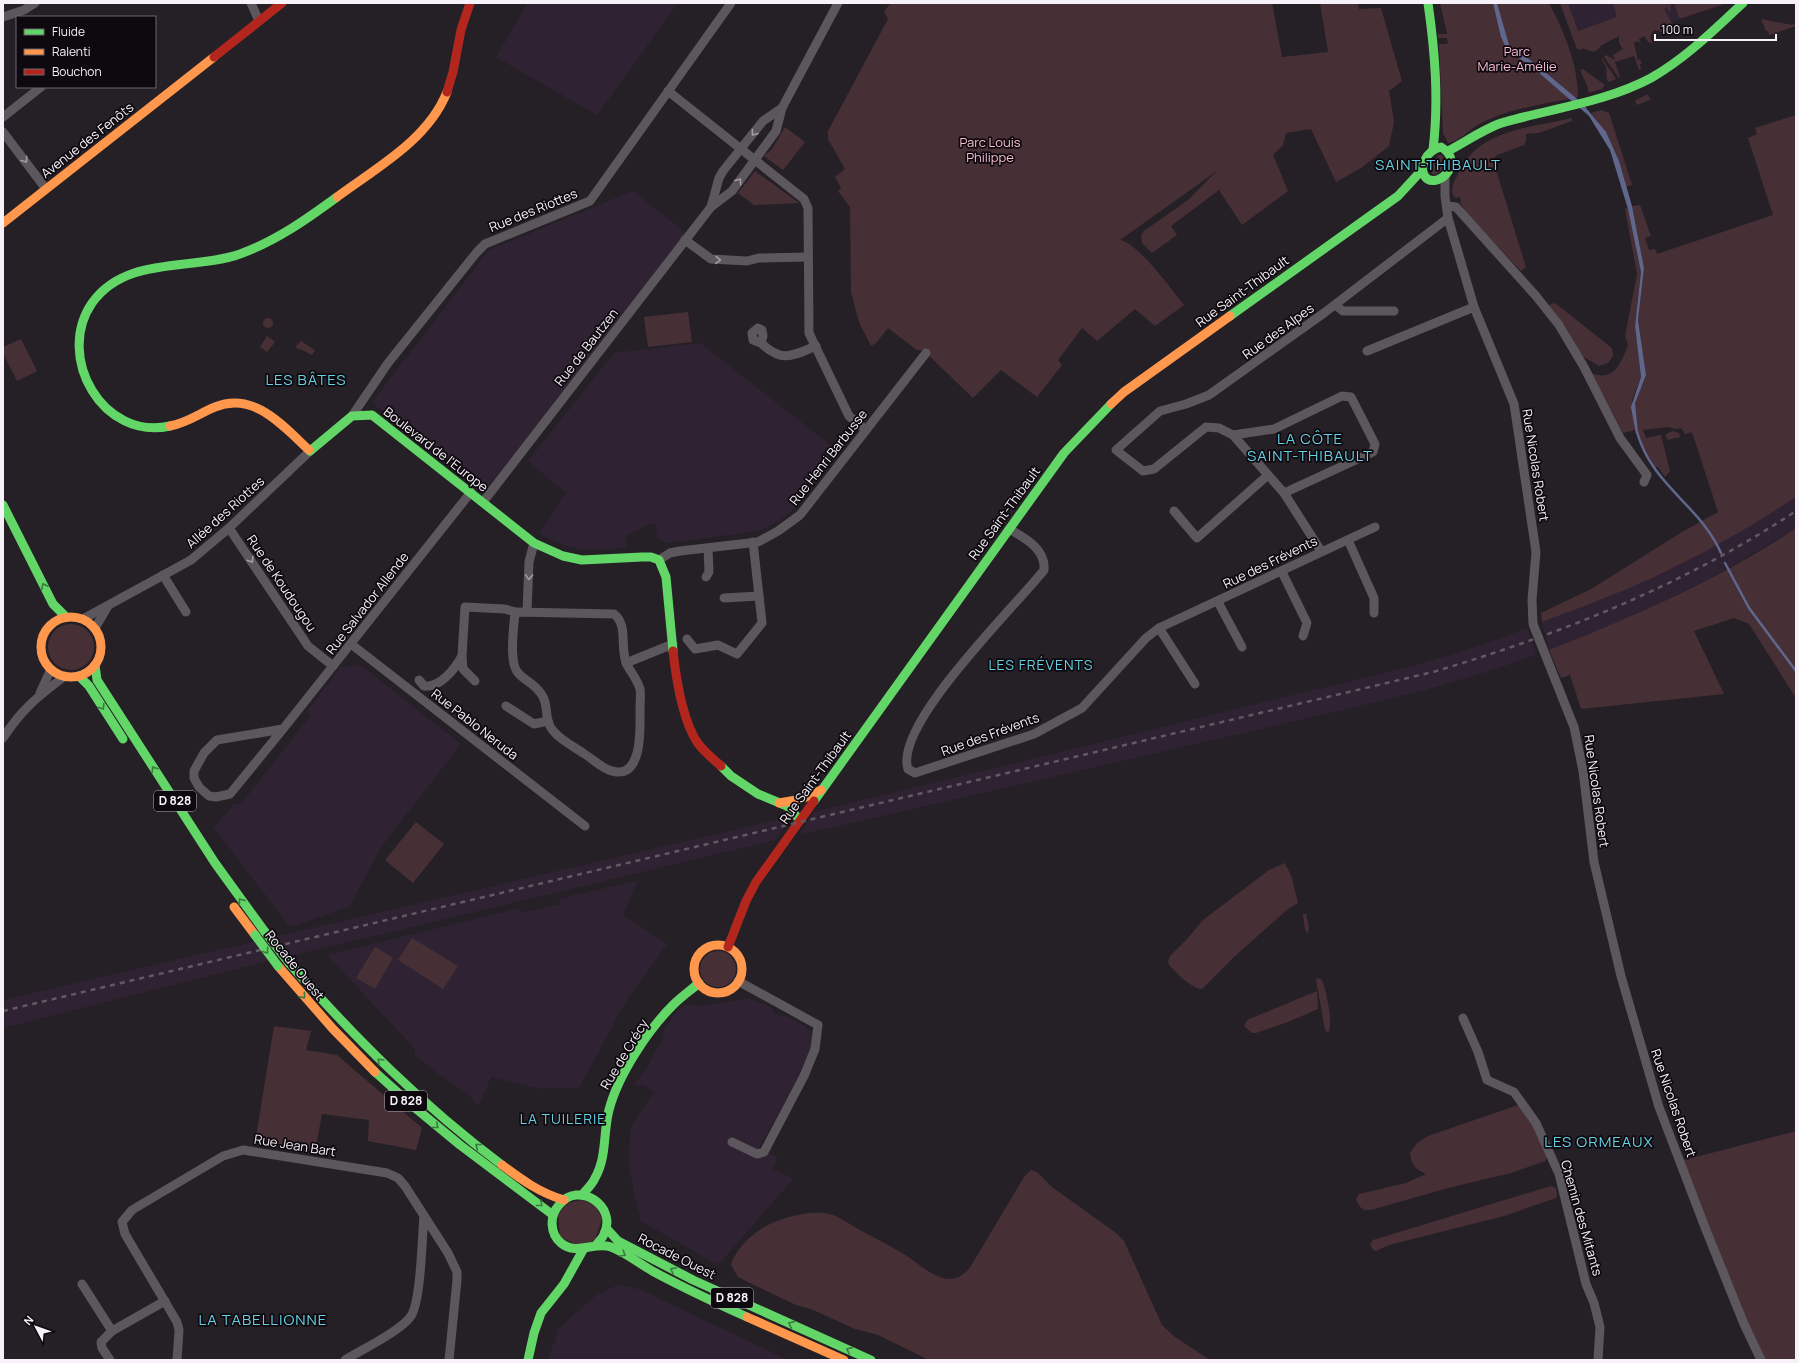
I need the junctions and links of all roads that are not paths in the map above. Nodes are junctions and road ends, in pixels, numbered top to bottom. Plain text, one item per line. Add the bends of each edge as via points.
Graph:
1 (35, 3) edge
2 (251, 3) edge
3 (282, 3) edge
4 (470, 3) edge
5 (731, 3) edge
6 (838, 3) edge
7 (1428, 3) edge
8 (1743, 3) edge
9 (3, 17) edge
10 (259, 21) junction
11 (40, 88) edge
12 (668, 91) junction
13 (782, 108) junction
14 (3, 117) edge
15 (1437, 123) junction
16 (3, 132) edge
17 (742, 149) junction
18 (1433, 150) junction
19 (1448, 152) junction
20 (755, 160) junction
21 (1422, 170) junction
22 (1445, 176) junction
23 (1432, 180) junction
24 (46, 189) junction
25 (1405, 190) junction
26 (1445, 196) junction
27 (1447, 206) junction
28 (710, 207) junction
29 (1448, 218) junction
30 (3, 223) edge
31 (685, 240) junction
32 (808, 257) junction
33 (1335, 305) junction
34 (1474, 308) junction
35 (1394, 312) dead end
36 (761, 343) dead end
37 (816, 346) junction
38 (1367, 351) dead end
39 (926, 353) dead end
40 (352, 416) junction
41 (866, 430) junction
42 (1233, 435) junction
43 (310, 451) junction
44 (1268, 475) junction
45 (1644, 482) dead end
46 (471, 492) junction
47 (1284, 493) junction
48 (483, 502) junction
49 (3, 505) edge
50 (1174, 511) dead end
51 (3, 525) edge
52 (1376, 527) dead end
53 (230, 528) junction
54 (1009, 529) junction
55 (1348, 540) junction
56 (753, 542) junction
57 (534, 543) junction
58 (708, 548) junction
59 (1321, 551) junction
60 (659, 560) junction
61 (1282, 572) junction
62 (163, 575) junction
63 (706, 577) dead end
64 (759, 596) junction
65 (724, 598) dead end
66 (1218, 602) junction
67 (108, 605) junction
68 (186, 612) dead end
69 (515, 612) junction
70 (527, 612) junction
71 (1374, 613) dead end
72 (66, 617) junction
73 (82, 619) junction
74 (50, 625) junction
75 (95, 628) junction
76 (1159, 628) junction
77 (1303, 636) dead end
78 (687, 639) dead end
79 (350, 644) junction
80 (673, 644) junction
81 (1242, 647) dead end
82 (462, 656) junction
83 (626, 663) junction
84 (95, 665) junction
85 (333, 666) junction
86 (51, 669) junction
87 (65, 676) junction
88 (79, 676) junction
89 (419, 680) dead end
90 (475, 681) dead end
91 (1195, 684) dead end
92 (40, 693) junction
93 (506, 706) dead end
94 (548, 721) junction
95 (283, 729) junction
96 (5, 731) edge
97 (127, 744) dead end
98 (152, 783) dead end
99 (823, 789) junction
100 (783, 805) junction
101 (811, 805) junction
102 (800, 820) junction
103 (585, 826) dead end
104 (211, 874) dead end
105 (230, 902) dead end
106 (728, 948) junction
107 (738, 982) junction
108 (699, 983) junction
109 (1462, 1018) dead end
110 (732, 1142) dead end
111 (596, 1178) junction
112 (582, 1195) junction
113 (564, 1200) junction
114 (597, 1201) junction
115 (553, 1215) junction
116 (424, 1216) junction
117 (607, 1229) junction
118 (597, 1244) junction
119 (566, 1247) junction
120 (583, 1250) junction
121 (570, 1270) junction
122 (82, 1284) dead end
123 (165, 1301) junction
124 (112, 1331) junction
125 (110, 1360) edge
126 (177, 1360) edge
127 (345, 1360) edge
128 (449, 1360) edge
129 (528, 1360) edge
130 (844, 1360) edge
131 (871, 1360) edge
132 (1598, 1360) edge
133 (1761, 1360) edge

1 - 9 street via 24,10
2 - 10 street
3 - 10 main road, Avenue des Fenôts
4 - 43 main road via 460,34 455,67 443,103 420,133 394,155 301,223 272,240 235,256 198,265 145,269 130,273 101,292 83,320 78,351 83,376 94,396 110,412 122,419 150,427 168,426 184,422 220,404 243,402 262,411
5 - 12 street, Rue des Riottes
6 - 13 street
7 - 15 main road via 1434,51
8 - 19 main road via 1682,58 1650,78 1599,98 1503,122
10 - 24 main road, Avenue des Fenôts
11 - 14 street
12 - 17 street
12 - 40 street, Rue des Riottes via 590,201 484,244 388,363
13 -> 17 street, Rue de Bautzen via 763,121
13 - 20 street, Rue de Bautzen via 776,131
15 - 18 main road
15 - 19 main road
16 -> 24 street
17 - 20 street
17 - 28 street, Rue de Bautzen via 719,178
18 - 19 main road via 1439,147
18 - 21 main road
19 - 22 main road via 1451,165
28 -> 20 street, Rue de Bautzen via 732,192
20 - 32 street via 804,199 808,208
21 - 23 main road
21 - 25 main road, Rue Saint-Thibault
22 - 23 main road
22 - 26 street, Rue Nicolas Robert
23 - 25 main road, Rue Saint-Thibault
23 - 26 street, Rue Nicolas Robert
24 - 30 main road, Avenue des Fenôts
25 - 54 main road, Rue Saint-Thibault via 1124,392 1064,453
26 - 27 street, Rue Nicolas Robert
27 - 29 street, Rue Nicolas Robert
27 - 45 street via 1456,207 1559,325 1584,367 1620,438 1648,475
28 - 31 street, Rue de Bautzen
29 - 33 street, Rue des Alpes
29 - 34 street, Rue Nicolas Robert
31 -> 32 street via 710,259 747,261 759,258
31 - 48 street, Rue de Bautzen
32 - 37 street via 809,333
33 - 35 street via 1343,311
33 - 42 street, Rue des Alpes via 1209,395 1160,411 1116,450 1143,471 1154,469 1206,427 1220,428
34 - 38 street
34 - 133 street, Rue Nicolas Robert via 1514,404 1536,552 1533,624 1574,727 1583,770 1594,862 1621,976 1659,1107 1706,1230
36 - 37 street via 768,350 789,357
37 - 41 street via 849,416
39 - 41 street, Rue Henri Barbusse
40 - 43 main road
40 - 46 main road, Boulevard de l'Europe via 372,415
41 - 56 street, Rue Henri Barbusse via 800,515 778,531 758,542
42 - 44 street
42 - 47 street via 1274,429 1342,396 1351,397 1374,444 1373,452
43 - 53 street, Allée des Riottes
44 - 47 street
44 - 50 street via 1197,538
46 - 48 main road, Boulevard de l'Europe
46 - 79 street, Rue Salvador Allende
47 - 59 street
48 - 57 main road, Boulevard de l'Europe
72 -> 49 main road via 53,604
51 - 74 main road via 47,611
52 - 55 street, Rue des Frévents
53 - 62 street, Allée des Riottes via 191,560
53 -> 85 street, Rue de Koudougou via 308,646
54 - 76 street, Rue des Frévents via 1040,552 1045,562 1044,570 973,650 935,699 918,725 908,748 905,762 908,769 915,773 1034,734 1082,708 1146,638
54 - 99 main road, Rue Saint-Thibault
55 - 59 street, Rue des Frévents
55 - 71 street via 1374,598
56 - 58 street, Rue Henri Barbusse
56 - 64 street
57 - 60 main road, Boulevard de l'Europe via 563,556 582,560 642,557
57 -> 70 street via 529,562
58 - 60 street, Rue Henri Barbusse via 670,553
58 - 63 street via 709,572
59 - 61 street, Rue des Frévents
60 - 80 main road via 666,577
61 - 66 street, Rue des Frévents
61 - 77 street via 1307,623
62 - 67 street, Allée des Riottes
62 - 68 street
64 - 65 street
64 - 78 street via 762,623 738,654 718,645 695,649
66 - 76 street, Rue des Frévents
66 - 81 street
67 - 73 street, Allée des Riottes
67 - 75 street
69 - 70 street
69 - 82 street via 465,607
69 - 94 street via 513,659 516,670 540,691
70 - 83 street via 614,614 622,625 623,656
72 - 73 main road
72 - 74 main road
73 - 75 main road
74 - 86 main road via 42,642 42,652
75 - 84 main road via 101,642 99,658
76 - 91 street
79 - 85 street, Rue Salvador Allende
79 - 103 street, Rue Pablo Neruda
80 - 83 street
80 - 100 main road via 675,669 683,705 689,728 698,744 731,776 758,794
82 - 89 street via 452,670 437,683 424,686
82 - 90 street via 464,669
83 - 94 street via 640,688 640,739 632,764 625,770 617,772 606,769 562,738 550,727
84 - 88 main road
113 -> 84 main road, Rocade Ouest / D 828, bridge via 534,1188 435,1111 386,1068 289,963 215,863 98,680
85 - 95 street, Rue Salvador Allende
86 - 87 main road
86 - 92 street
87 - 88 main road
87 - 92 street
88 -> 97 main road via 89,686
92 - 96 street
93 - 94 street via 534,724
95 - 95 street, Rue Salvador Allende via 230,794 209,796 199,787 194,778 194,771 204,753 217,740
98 - 104 main road, D 828
99 - 100 main road
99 - 101 main road, Rue Saint-Thibault
100 - 101 main road
100 - 102 main road
101 - 102 main road, Rue Saint-Thibault
102 - 106 main road, Rue Saint-Thibault via 752,888
105 -> 115 main road, Rocade Ouest / D 828, bridge via 278,966 333,1029 403,1098 461,1146
106 - 107 main road via 741,962 742,969
106 - 108 main road via 714,946 701,952 694,968
107 - 108 main road via 734,987 722,992 709,991
107 - 110 street via 818,1025 815,1049 804,1076 764,1152 757,1154
108 - 111 main road, Rue de Crécy via 659,1021 611,1101 601,1163
109 - 132 street, Chemin des Mitants via 1488,1080 1514,1092 1536,1123 1559,1174 1586,1284 1600,1327
111 - 112 main road, Rue de Crécy
111 - 114 main road, Rue de Crécy
112 - 113 main road
112 - 114 main road
113 - 115 main road
114 - 117 main road via 606,1213
115 - 119 main road via 552,1226 555,1236
116 - 123 street, Rue Jean Bart via 402,1182 387,1173 244,1150 229,1153 132,1210 122,1222 125,1234
116 - 127 street via 417,1301 411,1316 398,1328
116 - 128 street, Rue Jean Bart via 457,1272
117 - 118 main road
131 -> 117 main road, Rocade Ouest / D 828 via 686,1277 618,1240
118 - 120 main road
118 -> 130 main road, Rocade Ouest / D 828 via 610,1247 680,1285
119 - 120 main road
119 - 121 main road
120 - 121 main road
121 - 129 main road via 566,1280 545,1307 529,1347
122 - 124 street
123 - 124 street
123 - 126 street, Rue Jean Bart via 179,1330
124 - 125 street via 101,1342

